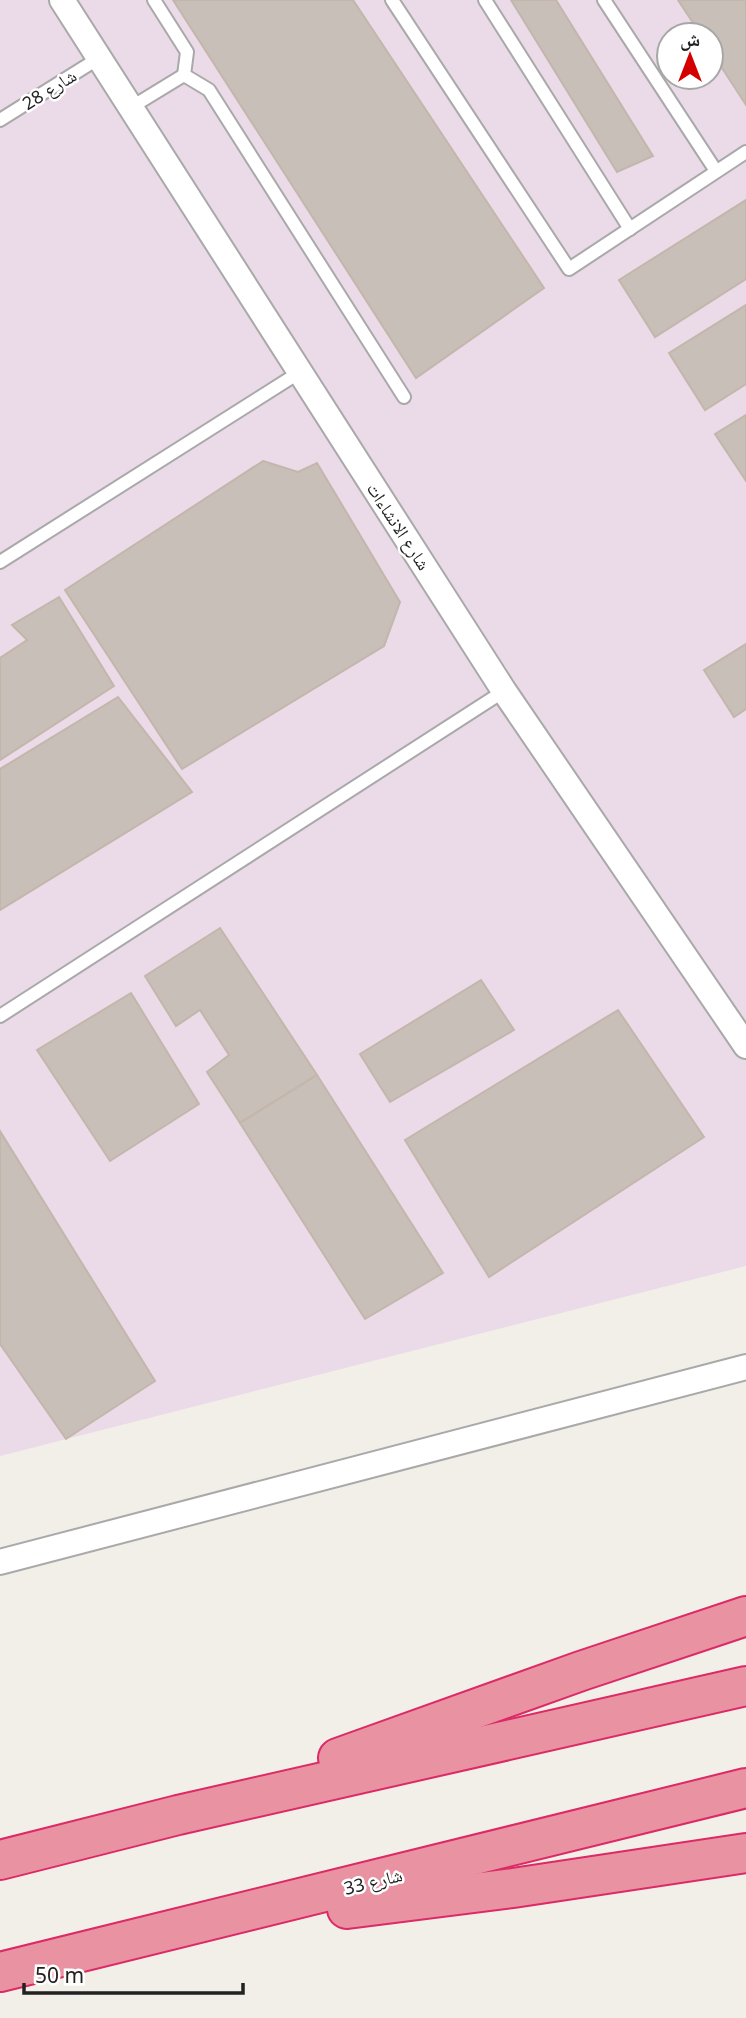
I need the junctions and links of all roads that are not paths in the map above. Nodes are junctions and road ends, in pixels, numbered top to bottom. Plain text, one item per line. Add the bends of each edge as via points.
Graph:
1 (62, 0) edge
2 (153, 0) edge
3 (392, 0) edge
4 (485, 0) edge
5 (604, 0) edge
6 (99, 58) junction
7 (184, 75) junction
8 (130, 107) junction
9 (0, 120) edge
10 (746, 152) edge
11 (716, 171) junction
12 (631, 229) junction
13 (300, 372) junction
14 (404, 397) dead end
15 (0, 562) edge
16 (504, 691) junction
17 (0, 1016) edge
18 (746, 1046) edge
19 (746, 1367) edge
20 (0, 1562) edge
21 (746, 1616) edge
22 (746, 1686) edge
23 (746, 1788) edge
24 (178, 1815) junction
25 (746, 1853) edge
26 (0, 1860) edge
27 (195, 1925) junction
28 (0, 1972) edge

1 - 6 street, شارع الانشاءات
2 - 7 lane via 187,52
3 - 12 lane via 569,269
4 - 12 lane
5 - 11 lane
6 - 8 street, شارع الانشاءات
6 - 9 lane, شارع 28
7 - 8 lane
7 - 14 lane via 209,90
8 - 13 street, شارع الانشاءات
10 - 11 lane
11 - 12 lane
13 - 15 lane
13 - 16 street, شارع الانشاءات
16 - 17 lane
16 - 18 street, شارع الانشاءات
19 - 20 street
21 - 24 highway
22 - 24 highway
23 - 27 highway, شارع 33
24 - 26 highway
25 - 27 highway via 513,1888
27 - 28 highway, شارع 33

